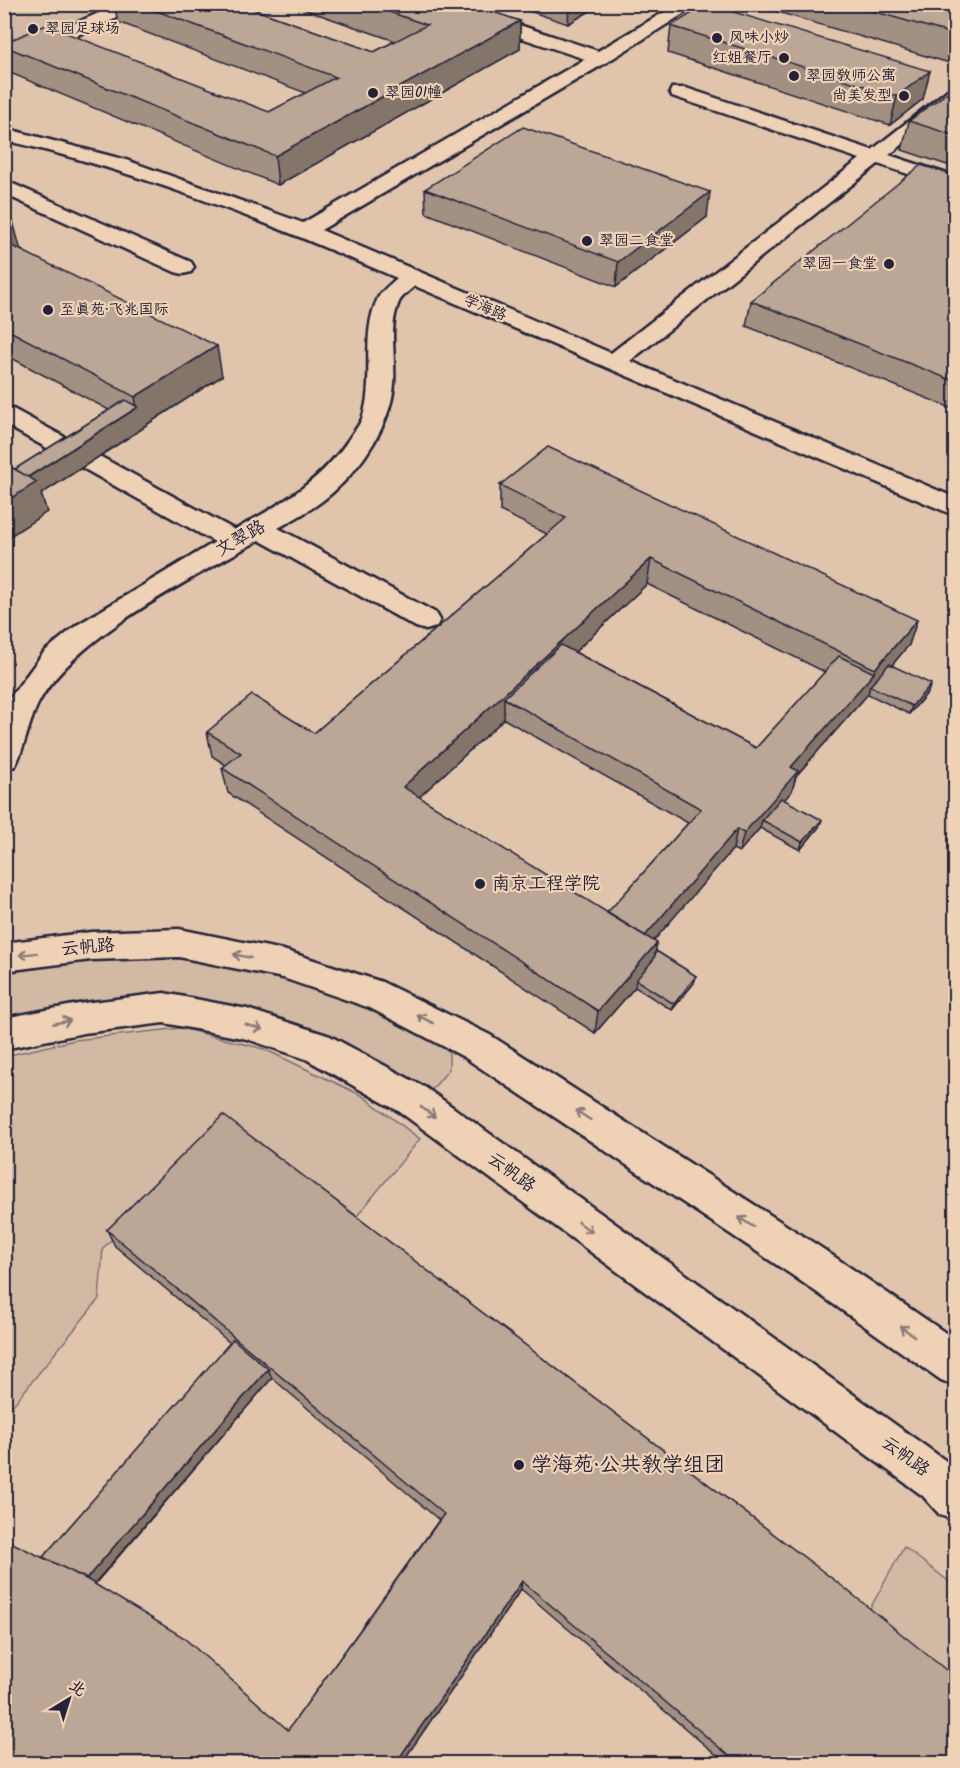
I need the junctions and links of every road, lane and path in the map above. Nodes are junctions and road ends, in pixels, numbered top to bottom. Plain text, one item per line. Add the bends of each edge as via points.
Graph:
1 (134, 4) edge
2 (437, 4) edge
3 (692, 9) edge
4 (600, 58) junction
5 (4, 62) edge
6 (952, 89) edge
7 (679, 92) dead end
8 (11, 140) edge
9 (874, 157) junction
10 (956, 184) edge
11 (4, 186) edge
12 (305, 231) junction
13 (183, 267) dead end
14 (411, 277) junction
15 (614, 362) junction
16 (4, 414) edge
17 (956, 508) edge
18 (248, 536) junction
19 (426, 620) dead end
20 (14, 698) edge
21 (4, 759) edge
22 (4, 957) edge
23 (4, 1034) edge
24 (956, 1365) edge
25 (956, 1499) edge

1 - 5 street
2 - 4 street
3 - 4 street
4 - 12 street
6 - 9 street
7 - 9 street
8 - 12 street, 学海路 via 126,166
9 - 10 street
9 - 15 street
11 - 13 street
12 - 14 street, 学海路
14 - 15 street, 学海路
14 - 18 street, 文翠路 via 389,298 384,316 382,383 375,418 347,461 323,487
15 - 17 street, 学海路
16 - 18 street
18 - 19 street
18 - 20 street, 文翠路 via 87,632
20 - 21 street, 文翠路
24 -> 22 street, 云帆路 via 806,1261 477,1046 382,998 283,964 179,943 92,946
23 -> 25 street, 云帆路 via 164,1008 247,1024 317,1047 413,1100 938,1481

